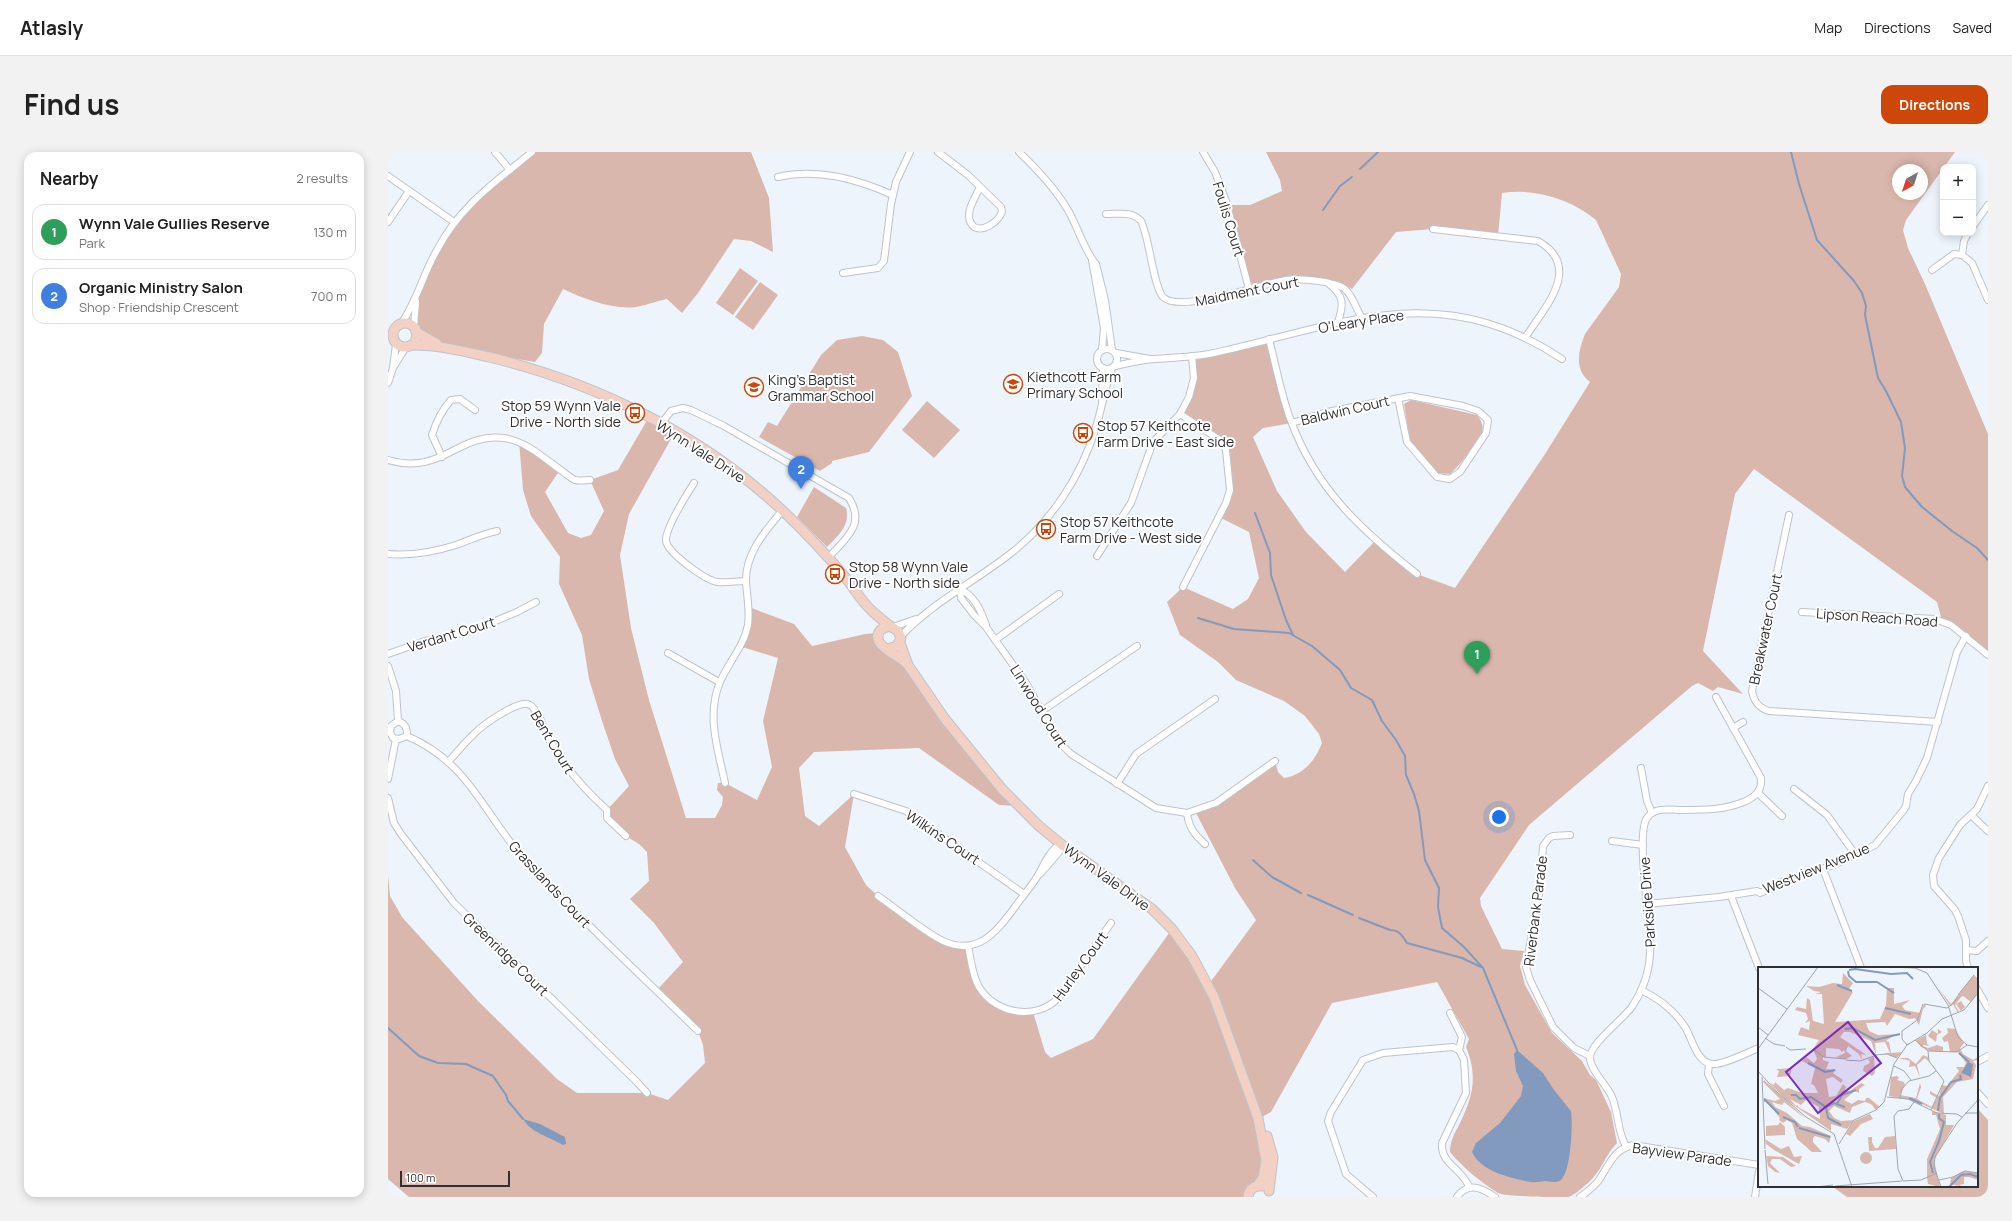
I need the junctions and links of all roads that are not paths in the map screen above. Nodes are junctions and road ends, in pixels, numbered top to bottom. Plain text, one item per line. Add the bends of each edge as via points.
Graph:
1 (495, 152) edge
2 (532, 152) edge
3 (910, 152) edge
4 (938, 152) edge
5 (1019, 152) edge
6 (1203, 152) edge
7 (510, 170) junction
8 (388, 176) edge
9 (778, 177) dead end
10 (980, 187) junction
11 (409, 190) junction
12 (893, 196) junction
13 (1988, 205) edge
14 (1106, 214) dead end
15 (388, 222) edge
16 (454, 222) junction
17 (1976, 222) edge
18 (1433, 229) dead end
19 (1966, 236) edge
20 (1962, 255) junction
21 (1092, 260) junction
22 (1932, 270) dead end
23 (843, 272) dead end
24 (1328, 283) junction
25 (1249, 289) junction
26 (417, 296) junction
27 (1988, 300) edge
28 (1362, 318) junction
29 (1338, 322) junction
30 (388, 325) edge
31 (400, 325) junction
32 (415, 330) junction
33 (1525, 338) junction
34 (392, 339) edge
35 (1269, 339) junction
36 (409, 346) junction
37 (441, 346) junction
38 (1102, 350) junction
39 (1114, 352) junction
40 (1192, 356) junction
41 (1153, 359) junction
42 (1562, 359) dead end
43 (1114, 367) junction
44 (393, 368) junction
45 (1103, 368) junction
46 (388, 383) edge
47 (1398, 398) junction
48 (1102, 405) junction
49 (475, 410) dead end
50 (1180, 414) junction
51 (1292, 422) junction
52 (661, 424) junction
53 (442, 457) junction
54 (388, 460) edge
55 (590, 480) dead end
56 (694, 483) dead end
57 (782, 511) junction
58 (1789, 515) dead end
59 (497, 531) dead end
60 (388, 554) edge
61 (1097, 556) dead end
62 (828, 558) junction
63 (1417, 574) dead end
64 (746, 581) junction
65 (1183, 588) dead end
66 (960, 589) junction
67 (1059, 594) dead end
68 (536, 602) dead end
69 (871, 610) junction
70 (1802, 612) dead end
71 (919, 617) junction
72 (891, 626) junction
73 (878, 633) junction
74 (1966, 636) junction
75 (900, 639) junction
76 (995, 640) junction
77 (1137, 646) dead end
78 (888, 649) junction
79 (668, 653) dead end
80 (388, 654) edge
81 (1988, 655) edge
82 (908, 665) junction
83 (388, 666) edge
84 (719, 682) junction
85 (1716, 697) dead end
86 (1215, 699) dead end
87 (1042, 711) junction
88 (398, 721) junction
89 (1743, 722) dead end
90 (1938, 722) junction
91 (1733, 728) junction
92 (407, 736) junction
93 (396, 739) junction
94 (449, 761) junction
95 (1275, 761) dead end
96 (1641, 768) dead end
97 (388, 779) edge
98 (725, 783) dead end
99 (1117, 784) junction
100 (1988, 786) edge
101 (1794, 790) dead end
102 (1758, 793) junction
103 (854, 794) dead end
104 (388, 798) edge
105 (1187, 813) junction
106 (1652, 813) junction
107 (1971, 815) junction
108 (1782, 816) dead end
109 (1988, 831) edge
110 (1570, 835) dead end
111 (626, 836) dead end
112 (1612, 841) dead end
113 (1061, 844) junction
114 (1205, 844) dead end
115 (1643, 845) junction
116 (1855, 854) junction
117 (1822, 869) junction
118 (1024, 894) junction
119 (878, 896) dead end
120 (1731, 896) junction
121 (1647, 904) junction
122 (1111, 923) dead end
123 (1988, 941) edge
124 (968, 946) junction
125 (1966, 950) junction
126 (1759, 967) edge
127 (1861, 967) edge
128 (1968, 967) edge
129 (1641, 990) junction
130 (1978, 990) edge
131 (1988, 1008) edge
132 (1450, 1013) dead end
133 (698, 1031) dead end
134 (1758, 1048) edge
135 (1459, 1050) junction
136 (1590, 1056) junction
137 (1988, 1056) edge
138 (1978, 1061) edge
139 (1709, 1064) junction
140 (647, 1093) dead end
141 (1978, 1093) edge
142 (1988, 1104) edge
143 (1724, 1106) dead end
144 (1258, 1118) junction
145 (1626, 1146) junction
146 (1758, 1165) edge
147 (1758, 1180) edge
148 (1257, 1186) junction
149 (1469, 1188) junction
150 (1270, 1195) edge
151 (1248, 1197) edge
152 (1373, 1197) edge
153 (1457, 1197) edge
154 (1495, 1197) edge
155 (1580, 1197) edge
156 (1755, 1197) edge

1 - 7 street
2 - 7 street
3 - 12 street
4 - 10 street
5 - 21 street via 1061,198
6 - 25 street, Foulis Court via 1215,172 1226,201
7 - 16 street via 472,201
8 - 11 street
9 - 12 street via 797,173 841,177 872,186
10 - 10 street via 1001,207 1002,212 996,222 980,228 971,224 969,218 969,211
11 - 15 street
11 - 16 street
12 - 23 street via 888,214 884,261 878,268
13 - 17 street
14 - 25 street, Maidment Court via 1129,214 1141,222 1158,287 1164,298 1171,302 1195,302
16 - 26 street via 436,250
18 - 33 street via 1538,241 1548,246 1555,254 1560,279 1556,290
19 - 20 street
20 - 22 street via 1954,254
20 - 27 street via 1972,263
21 - 38 street via 1104,328
21 - 39 street via 1096,264 1104,291
24 - 25 street, Maidment Court via 1303,279 1286,280
24 - 28 street, Maidment Court via 1345,289
24 - 29 street via 1340,296 1342,310
26 - 31 street
26 - 32 street
28 - 29 street, O'Leary Place
28 - 33 street, O'Leary Place via 1405,313 1444,314 1485,323
29 - 35 street, O'Leary Place
30 - 31 main road
31 - 32 main road via 409,324
31 - 34 main road via 394,331
32 - 36 main road via 416,338
32 - 37 main road, Wynn Vale Drive
33 - 42 street, O'Leary Place
34 - 36 main road
34 - 44 street
35 - 40 street, O'Leary Place
35 - 51 street
36 - 37 main road, Wynn Vale Drive
36 - 44 street
37 - 52 main road, Wynn Vale Drive via 513,363 567,380
38 - 39 street
38 - 45 street via 1096,360
39 - 41 street, O'Leary Place
39 - 43 street via 1118,358
40 - 41 street, O'Leary Place
40 - 50 street via 1192,388
41 - 43 street, O'Leary Place
43 - 45 street
43 - 48 street
44 - 46 street
45 - 48 street
47 - 47 street, Baldwin Court via 1410,396 1463,406 1478,411 1488,420 1486,433 1460,472 1450,480 1437,477 1406,442
47 - 51 street, Baldwin Court via 1327,412
48 - 66 street via 1083,461 1058,504 1019,546
49 - 53 street via 460,399 451,400 446,405 432,435
50 - 61 street via 1153,442 1132,503
50 - 65 street via 1223,442 1230,490 1226,503
51 - 63 street via 1312,465 1338,503 1375,540
52 - 57 main road, Wynn Vale Drive via 731,469
52 - 62 street via 671,410 683,408 724,426 849,498 856,512 853,531
53 - 54 street via 410,465
53 - 55 street via 473,441 487,437 506,438 519,441 574,480
56 - 64 street via 668,533 666,540 669,548 689,566 717,582
57 - 62 main road, Wynn Vale Drive
57 - 64 street via 764,533 752,554
58 - 90 street, Breakwater Court via 1752,691 1757,704 1769,711
59 - 60 street via 481,534 456,545 412,555
62 - 69 main road, Wynn Vale Drive
64 - 84 street via 748,626
66 - 71 street
66 - 76 street, Linwood Court via 961,598
67 - 76 street
68 - 80 street, Verdant Court via 474,630 425,641
69 - 72 main road, Wynn Vale Drive
69 - 73 main road, Wynn Vale Drive
70 - 74 street, Lipson Reach Road via 1935,619
71 - 72 street
71 - 75 street
72 - 73 main road via 883,628
72 - 75 main road via 898,630
73 - 78 main road via 880,645
74 - 81 street, Lipson Reach Road
74 - 90 street, Westview Avenue via 1957,652
75 - 78 main road via 895,648
75 - 82 main road, Wynn Vale Drive
76 - 87 street, Linwood Court
77 - 87 street
78 - 82 main road, Wynn Vale Drive
79 - 84 street
82 - 113 main road, Wynn Vale Drive via 944,719 986,772 1018,806
83 - 88 street via 396,692
84 - 98 street via 712,723
85 - 91 street
86 - 99 street via 1136,754
87 - 99 street, Linwood Court via 1064,748
88 - 92 street via 406,726
88 - 93 street via 393,723 390,729 391,735
89 - 91 street
90 - 116 street, Westview Avenue via 1927,758 1908,794 1903,811 1879,841
91 - 102 street via 1761,778 1762,784
92 - 93 street
92 - 94 street, Grasslands Court via 430,747
93 - 97 street
94 - 111 street, Bent Court via 476,731 501,714 524,704 530,705 576,779 608,810 607,818
94 - 133 street, Grasslands Court via 472,787 526,862
95 - 105 street, Linwood Court via 1216,803
96 - 106 street via 1647,801
99 - 105 street, Linwood Court via 1156,808
100 - 107 street via 1977,809
101 - 116 street via 1827,815
102 - 106 street via 1748,800 1724,808 1661,810
102 - 108 street
103 - 118 street, Wilkins Court via 906,811
104 - 140 street, Greenridge Court via 394,823 400,834 454,903
105 - 114 street via 1191,830
106 - 115 street, Parkside Drive via 1644,826
107 - 109 street
107 - 125 street via 1956,829 1939,858 1933,875 1934,886 1958,916 1964,932
110 - 136 street, Riverbank Parade via 1553,836 1543,846 1539,896 1526,967 1553,1027 1574,1048
112 - 115 street, Parkside Drive
113 - 118 street via 1055,847
113 - 144 main road, Wynn Vale Drive via 1144,902 1168,924 1186,947 1212,993
115 - 121 street, Parkside Drive
116 - 117 street, Westview Avenue
117 - 120 street, Westview Avenue via 1781,882 1760,893 1757,891
117 - 127 street
118 - 124 street via 993,935 985,941
119 - 124 street via 944,942
120 - 121 street, Westview Avenue
120 - 126 street
121 - 129 street, Parkside Drive via 1650,955
122 - 124 street, Hurley Court via 1056,1000 1048,1007 1033,1012 1012,1011 984,994 974,974
123 - 125 street via 1977,950
125 - 128 street
129 - 136 street, Parkside Drive via 1626,1014 1594,1046
129 - 139 street via 1660,1000 1674,1013 1686,1028 1702,1059
130 - 131 street
132 - 135 street via 1462,1037
134 - 139 street via 1718,1064
135 - 149 street via 1464,1060 1466,1093 1442,1143 1441,1151 1447,1161 1466,1179
135 - 152 street via 1448,1046 1383,1052 1363,1060 1331,1112 1329,1126 1346,1174
136 - 145 street via 1591,1066 1606,1085 1612,1098 1617,1113 1618,1131
137 - 138 street
139 - 143 street via 1708,1074
141 - 142 street
144 - 148 main road, Wynn Vale Drive via 1266,1161
144 - 150 main road, Wynn Vale Drive via 1272,1153
145 - 146 street, Bayview Parade
145 - 155 street, Bayview Parade via 1615,1154 1598,1181
147 - 156 street
148 - 150 main road via 1263,1186
148 - 151 main road, Wynn Vale Drive via 1251,1190
149 - 153 street
149 - 154 street via 1480,1187

